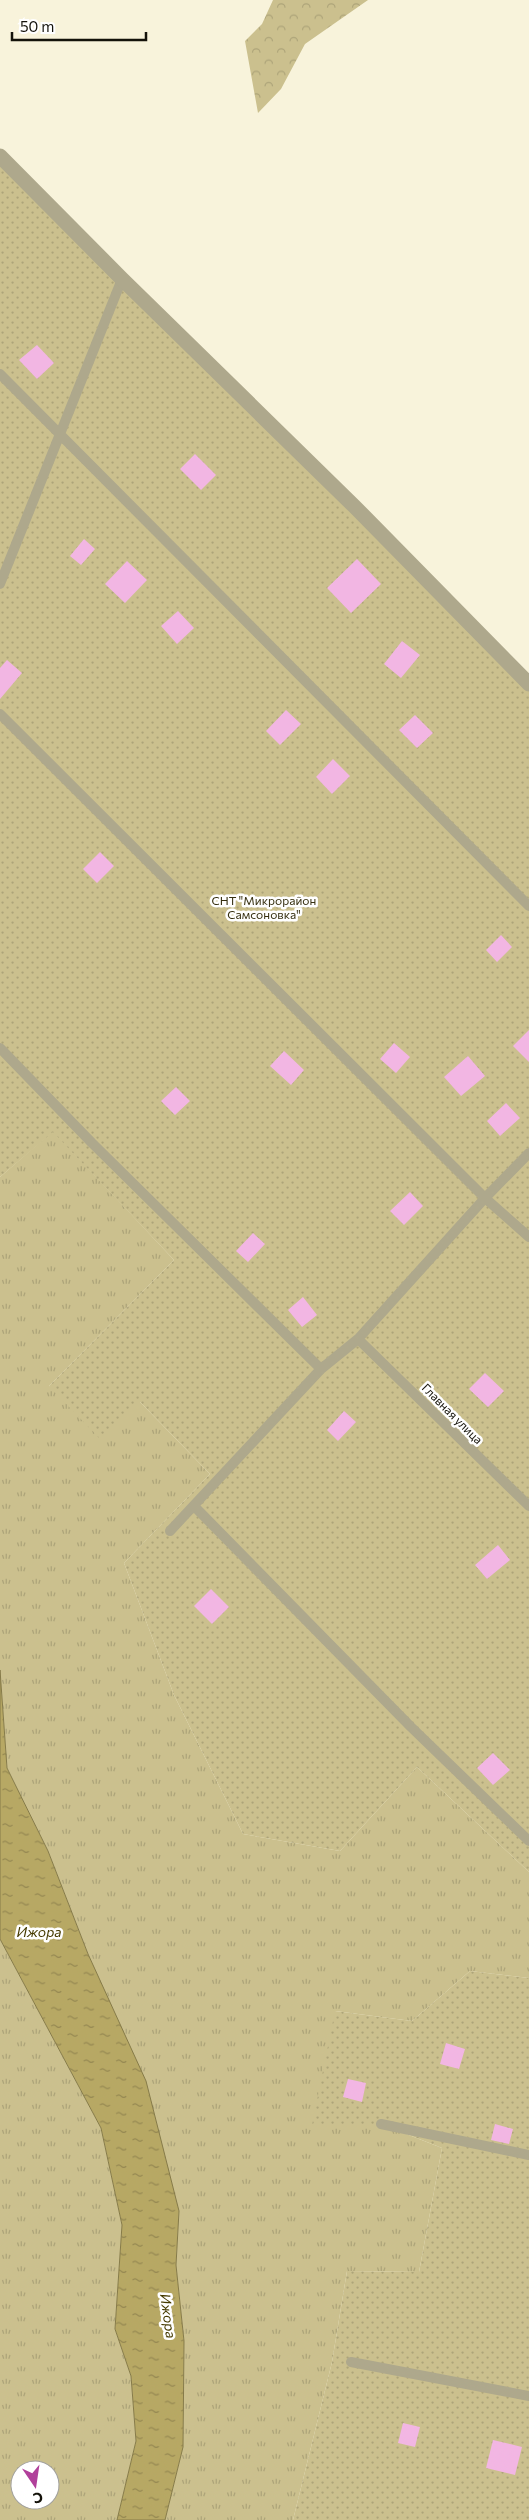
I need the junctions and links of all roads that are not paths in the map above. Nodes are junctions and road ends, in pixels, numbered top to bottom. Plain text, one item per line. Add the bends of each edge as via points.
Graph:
1 (0, 156) edge
2 (122, 279) junction
3 (0, 374) edge
4 (59, 434) junction
5 (0, 584) edge
6 (529, 684) edge
7 (0, 714) edge
8 (529, 906) edge
9 (0, 1048) edge
10 (529, 1153) edge
11 (484, 1198) junction
12 (529, 1236) edge
13 (358, 1339) junction
14 (321, 1369) junction
15 (194, 1506) junction
16 (529, 1506) edge
17 (170, 1531) dead end
18 (529, 1841) edge
19 (381, 2124) dead end
20 (529, 2155) edge
21 (351, 2362) dead end
22 (529, 2396) edge

1 - 2 street
2 - 4 lane
2 - 6 street via 354,506
3 - 4 lane
4 - 5 lane
4 - 8 lane
7 - 11 lane
9 - 14 lane
10 - 11 lane
11 - 12 lane
11 - 13 lane
13 - 14 lane
13 - 16 lane, Главная улица
14 - 15 lane
15 - 17 lane
15 - 18 lane via 411,1727
19 - 20 lane
21 - 22 lane

